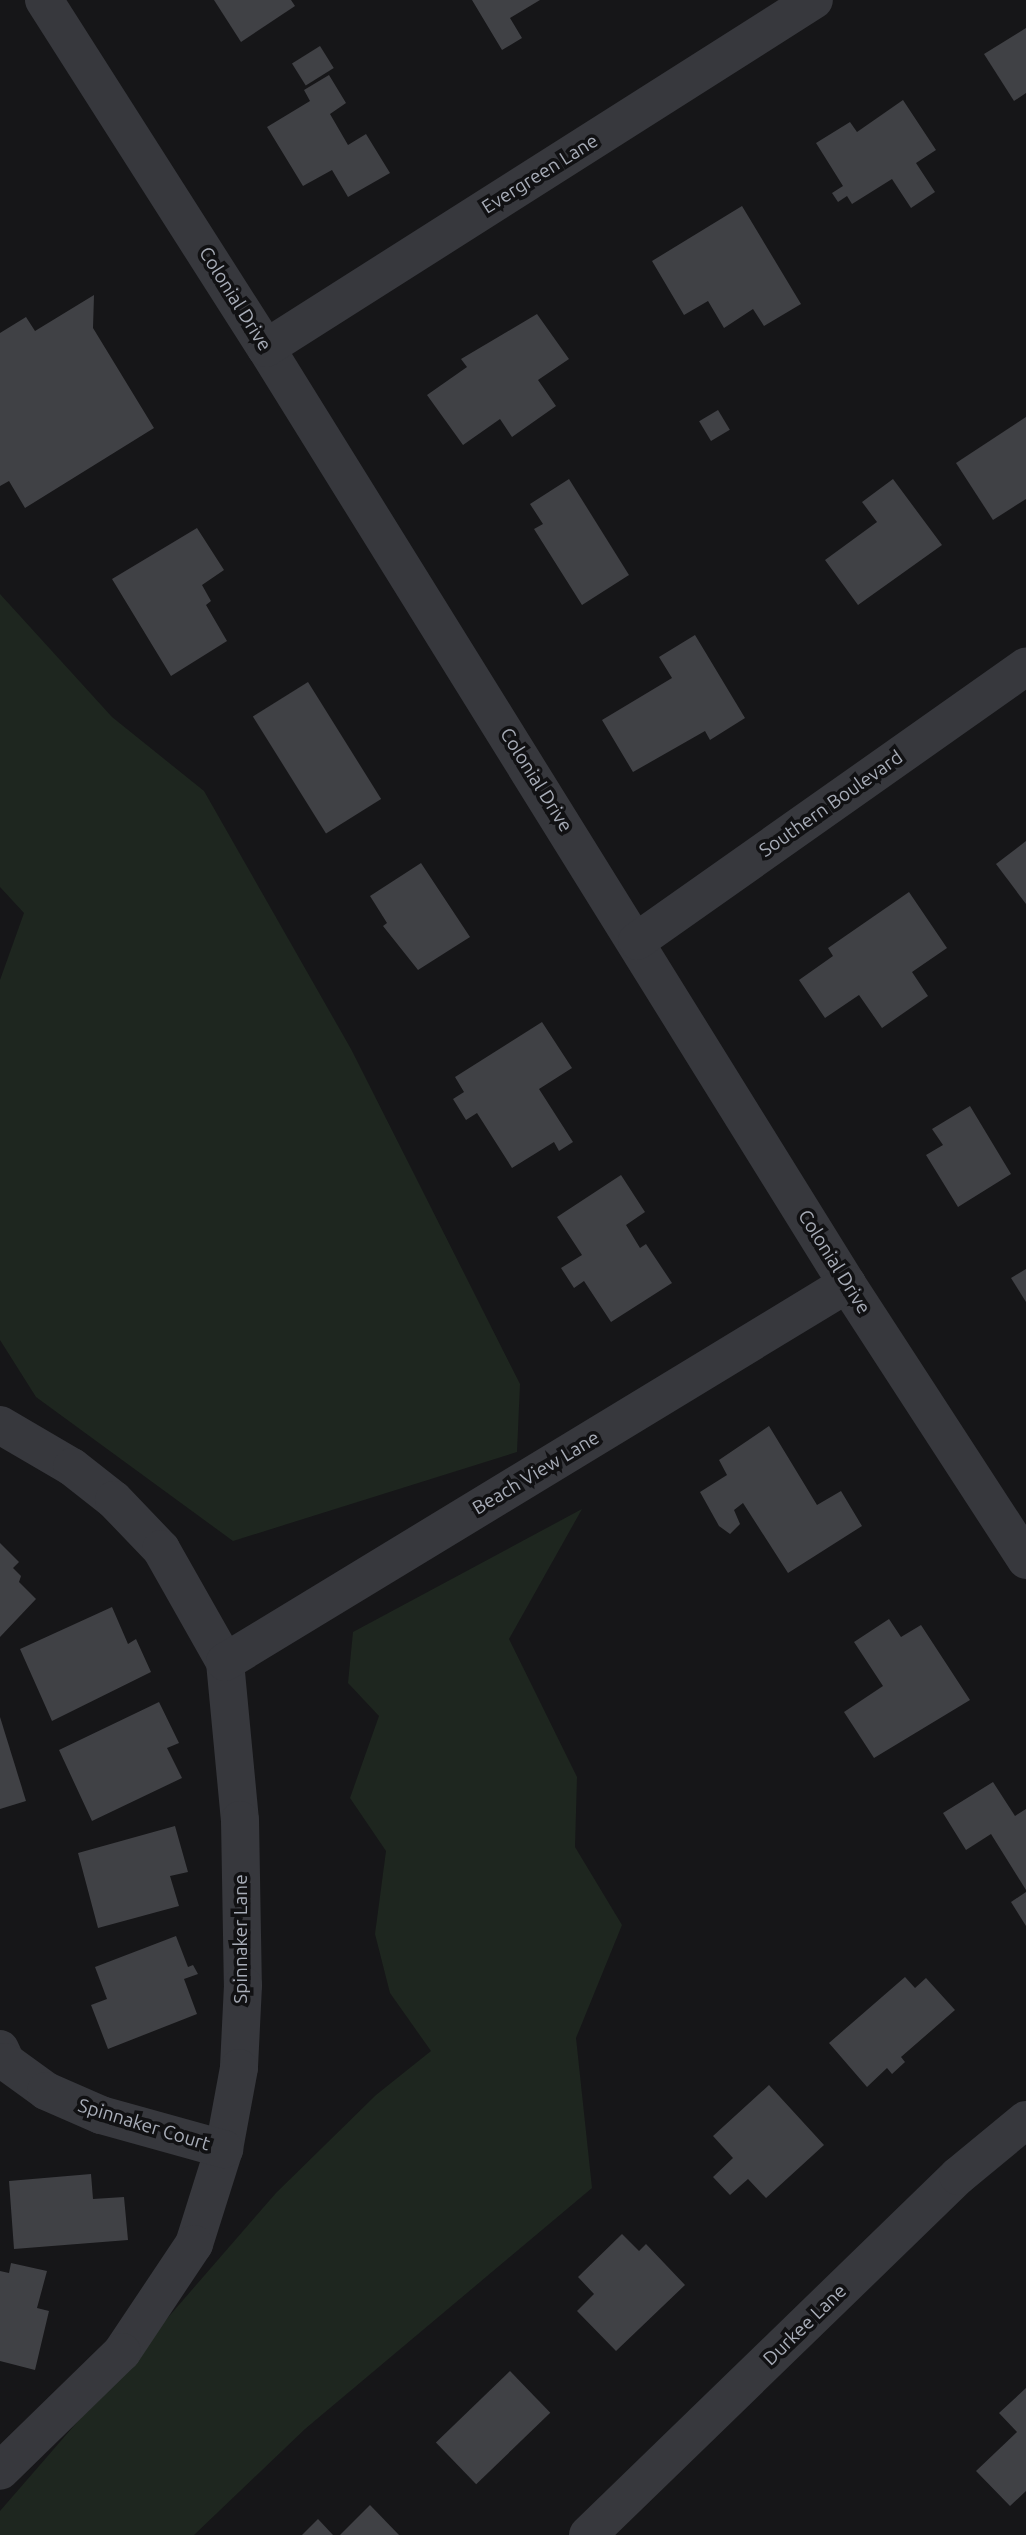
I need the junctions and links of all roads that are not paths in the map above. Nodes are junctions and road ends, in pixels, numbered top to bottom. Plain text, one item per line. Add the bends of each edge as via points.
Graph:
1 (44, 0) edge
2 (814, 0) edge
3 (266, 348) junction
4 (1026, 667) edge
5 (637, 942) junction
6 (847, 1284) junction
7 (0, 1425) edge
8 (1026, 1560) edge
9 (225, 1662) junction
10 (0, 2049) edge
11 (1026, 2120) edge
12 (224, 2149) junction
13 (0, 2471) edge
14 (588, 2535) edge

1 - 3 street, Colonial Drive
2 - 3 street, Evergreen Lane
3 - 5 street, Colonial Drive
4 - 5 street, Southern Boulevard
5 - 6 street, Colonial Drive
6 - 8 street, Colonial Drive
6 - 9 street, Beach View Lane
7 - 9 street, Spinnaker Lane via 72,1467 114,1500 161,1549
9 - 12 street, Spinnaker Lane via 240,1820 243,1985 239,2068
10 - 12 street, Spinnaker Court via 6,2062 46,2091 101,2115
11 - 14 street, Durkee Lane via 958,2176
12 - 13 street, Spinnaker Lane via 194,2244 159,2303 122,2352

